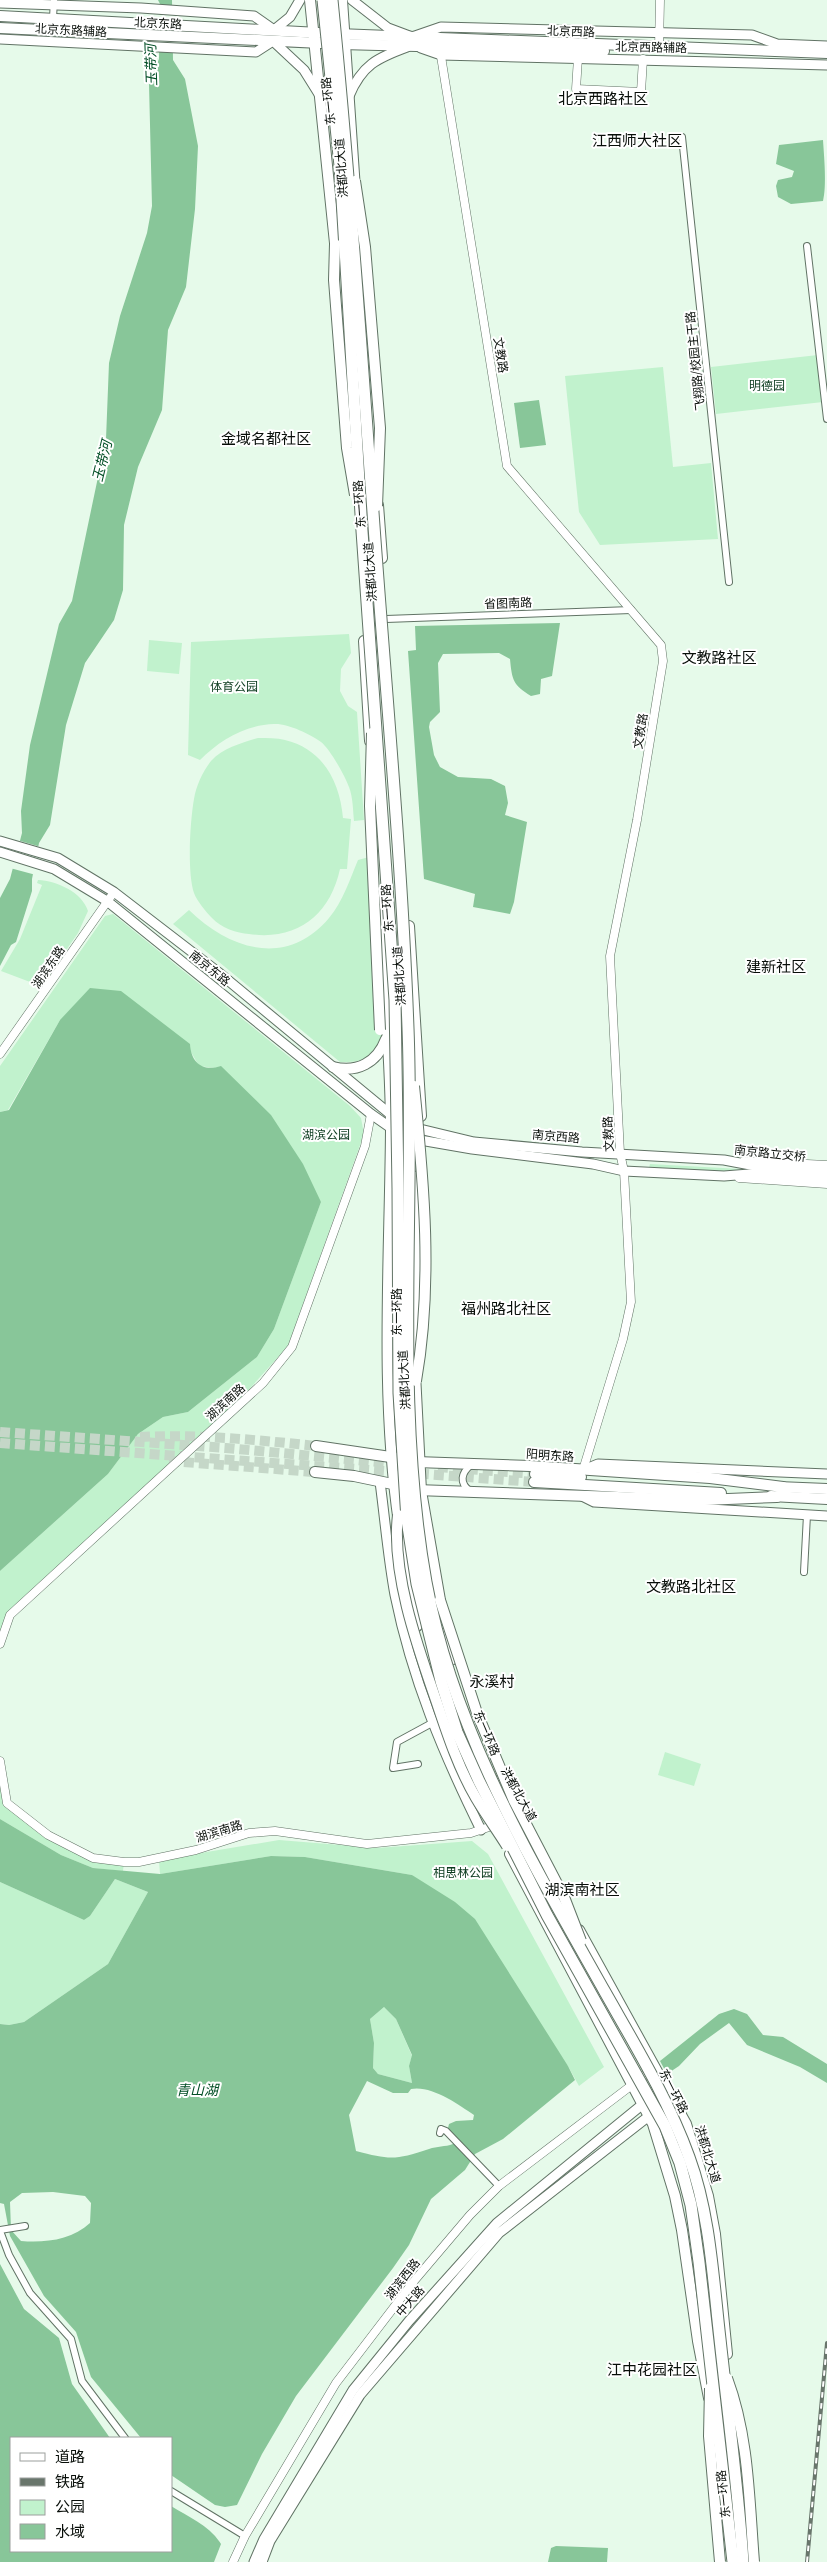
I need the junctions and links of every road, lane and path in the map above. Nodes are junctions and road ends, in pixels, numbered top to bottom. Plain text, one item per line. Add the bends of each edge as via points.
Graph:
1 (300, 0) edge
2 (310, 0) edge
3 (323, 0) edge
4 (332, 0) edge
5 (342, 0) edge
6 (352, 0) edge
7 (660, 0) edge
8 (54, 2) edge
9 (0, 3) edge
10 (0, 16) edge
11 (53, 18) junction
12 (0, 28) edge
13 (274, 30) junction
14 (659, 31) junction
15 (313, 32) junction
16 (0, 39) edge
17 (345, 39) junction
18 (412, 41) junction
19 (273, 42) junction
20 (315, 43) junction
21 (827, 46) edge
22 (659, 47) junction
23 (440, 51) junction
24 (827, 53) edge
25 (578, 58) junction
26 (827, 58) edge
27 (643, 60) junction
28 (827, 65) edge
29 (349, 96) junction
30 (320, 98) junction
31 (682, 137) dead end
32 (354, 181) junction
33 (335, 244) junction
34 (807, 246) dead end
35 (827, 419) edge
36 (362, 531) junction
37 (375, 539) junction
38 (729, 582) dead end
39 (631, 610) junction
40 (386, 619) junction
41 (373, 667) junction
42 (0, 841) edge
43 (0, 852) edge
44 (114, 892) junction
45 (107, 900) junction
46 (383, 1036) junction
47 (409, 1037) junction
48 (0, 1054) edge
49 (333, 1067) junction
50 (371, 1114) junction
51 (390, 1114) junction
52 (391, 1128) junction
53 (420, 1134) junction
54 (620, 1153) junction
55 (724, 1160) junction
56 (827, 1165) edge
57 (624, 1171) junction
58 (827, 1171) edge
59 (724, 1176) junction
60 (827, 1177) edge
61 (827, 1184) edge
62 (416, 1382) junction
63 (316, 1446) tunnel mouth
64 (391, 1456) junction
65 (421, 1463) junction
66 (471, 1465) junction
67 (583, 1470) junction
68 (315, 1472) tunnel mouth
69 (827, 1474) edge
70 (380, 1482) junction
71 (396, 1485) junction
72 (783, 1487) junction
73 (827, 1489) edge
74 (421, 1491) junction
75 (472, 1492) junction
76 (577, 1494) junction
77 (777, 1497) junction
78 (827, 1499) edge
79 (398, 1515) junction
80 (808, 1515) junction
81 (827, 1516) edge
82 (804, 1572) dead end
83 (440, 1600) junction
84 (0, 1644) edge
85 (432, 1723) junction
86 (0, 1761) edge
87 (418, 1764) dead end
88 (495, 1825) junction
89 (480, 1830) junction
90 (524, 1872) junction
91 (591, 1965) junction
92 (654, 2068) junction
93 (632, 2084) junction
94 (643, 2104) junction
95 (648, 2116) junction
96 (443, 2132) dead end
97 (499, 2186) junction
98 (25, 2226) dead end
99 (2, 2230) edge
100 (723, 2367) junction
101 (710, 2374) junction
102 (124, 2437) edge
103 (172, 2492) edge
104 (245, 2536) junction
105 (233, 2562) edge
106 (254, 2562) edge
107 (262, 2562) edge
108 (720, 2562) edge
109 (728, 2562) edge
110 (733, 2562) edge
111 (743, 2562) edge
112 (750, 2562) edge
113 (754, 2562) edge

1 - 13 main road via 290,17
2 - 15 main road, 洪都北大道
3 - 36 highway, 东一环路, bridge via 340,166
4 - 37 highway, 东一环路, bridge via 349,167
5 - 17 main road, 洪都北大道
6 - 18 main road via 388,28
7 - 14 street
8 - 9 main road, 北京东路辅路
8 - 11 street
8 - 13 main road, 北京东路辅路 via 254,16
10 - 11 main road, 北京东路
11 - 13 main road, 北京东路
12 - 19 main road, 北京东路
13 - 15 main road, 北京东路
14 - 18 main road, 北京西路辅路 via 441,27
14 - 21 main road, 北京西路辅路 via 752,35 777,44
14 - 22 street
15 - 17 main road, 北京西路
15 - 20 main road, 洪都北大道
16 - 19 main road, 北京东路辅路 via 256,52
17 - 18 main road, 北京西路
17 - 20 main road, 北京西路
17 - 29 main road, 洪都北大道
18 - 22 main road, 北京西路
18 - 23 main road, 北京西路
18 - 29 main road, 北京西路辅路 via 369,64
19 - 20 main road, 北京东路
19 - 30 main road via 304,70
20 - 30 main road, 洪都北大道
22 - 24 main road, 北京西路
23 - 25 main road, 北京西路辅路
23 - 26 main road, 北京西路
23 - 39 street, 文教路 via 507,466
25 - 27 main road, 北京西路辅路
25 - 27 street via 576,89 641,92
27 - 28 main road, 北京西路辅路
29 - 32 main road, 洪都北大道
30 - 33 main road, 洪都北大道
31 - 38 street, 飞翔路/校园主干路
32 - 37 main road, bridge via 365,247 380,428
32 - 40 main road, 洪都北大道
33 - 36 main road, bridge via 334,280 347,448
33 - 46 main road, 洪都北大道 via 359,556
34 - 35 street
36 - 41 highway, 东一环路, bridge
37 - 47 highway, 东一环路, bridge
39 - 40 street, 省图南路
39 - 54 street, 文教路 via 661,645 663,661 637,820 610,956
40 - 53 main road, 洪都北大道 via 420,1092
41 - 46 main road, bridge via 370,806
41 - 90 highway, 东一环路, bridge via 395,1000 399,1393 407,1520 430,1643 455,1723 479,1781
42 - 44 main road, 南京东路 via 73,865
43 - 45 main road, 南京东路 via 54,868
44 - 45 street, 湖滨东路
44 - 49 main road, 南京东路
45 - 48 street, 湖滨东路
45 - 50 main road, 南京东路
46 - 49 main road via 369,1063 360,1068
46 - 51 main road, 洪都北大道 via 388,1056
47 - 62 main road, bridge via 425,1194 423,1339
47 - 91 highway, 东一环路, bridge via 410,1393 418,1519 427,1583 450,1678 472,1735 523,1843
49 - 51 main road, 南京东路
50 - 52 main road, 南京东路
50 - 84 street, 湖滨南路 via 365,1146 292,1347 263,1383 10,1615
51 - 52 main road, 洪都北大道
51 - 53 main road, 南京西路
52 - 53 main road, 南京西路
52 - 64 main road, 洪都北大道 via 387,1344
53 - 54 main road, 南京西路 via 474,1142
53 - 57 main road, 南京西路 via 472,1149
53 - 62 main road, 洪都北大道
54 - 55 main road, 南京西路
54 - 57 street, 文教路
55 - 56 street, 南京路立交桥
55 - 58 main road, 南京路立交桥 via 761,1167
57 - 59 main road, 南京西路
57 - 67 street, 文教路 via 631,1302
59 - 60 main road, 南京路立交桥 via 762,1173
59 - 61 street, 南京路立交桥
62 - 65 main road, 洪都北大道
63 - 64 main road, 阳明东路
64 - 65 main road, 阳明东路
64 - 71 main road, 洪都北大道
65 - 66 main road, 阳明东路
65 - 74 main road, 洪都北大道
66 - 67 main road, 阳明东路
66 - 75 street via 464,1470 462,1479 464,1487
67 - 69 main road via 598,1464
67 - 72 main road, 阳明东路 via 710,1478
68 - 70 main road, 阳明东路
70 - 71 main road, 阳明东路
70 - 85 main road via 395,1594
71 - 74 main road, 阳明东路
71 - 79 main road, 洪都北大道
72 - 73 main road, 阳明东路
72 - 77 main road, 阳明东路 via 535,1478
74 - 75 main road, 阳明东路
74 - 83 main road, 洪都北大道
75 - 76 main road, 阳明东路
76 - 77 main road, 阳明东路 via 704,1500
76 - 80 main road via 594,1502
77 - 78 main road, 阳明东路
79 - 88 main road, 洪都北大道 via 410,1593 428,1666 440,1702
79 - 90 main road, bridge via 396,1534 405,1596 415,1638 455,1755 476,1798
80 - 81 main road
80 - 82 street
83 - 91 main road, bridge via 477,1713 514,1801 564,1897
83 - 92 main road, 洪都北大道 via 444,1632 457,1683 490,1767
85 - 87 street via 397,1742 393,1768
85 - 89 main road
86 - 89 street, 湖滨南路 via 7,1803 48,1835 93,1858 139,1862 196,1850 249,1833 275,1831 367,1844
88 - 89 street, 湖滨南路
88 - 93 main road, 洪都北大道
90 - 101 highway, 东一环路, bridge via 665,2126 680,2163 691,2205
91 - 100 highway, 东一环路, bridge via 666,2106 691,2161 711,2258
92 - 93 street, 湖滨西路
92 - 112 main road, 洪都北大道 via 686,2124 708,2196 715,2234
93 - 94 main road, 洪都北大道
93 - 97 street, 湖滨西路
94 - 95 main road, 洪都北大道
94 - 106 main road, 中大路 via 497,2222 408,2321 353,2390 264,2539
95 - 107 main road, 中大路 via 499,2233 360,2395 270,2541
95 - 109 main road, 洪都北大道 via 667,2170 682,2230 711,2408
96 - 97 street
97 - 104 street, 湖滨西路 via 414,2281 336,2383
98 - 99 street
99 - 102 street via 9,2255 30,2293 70,2339 82,2380
100 - 111 highway, 东一环路, bridge
100 - 113 main road, bridge via 738,2409 746,2457
101 - 108 main road, bridge via 709,2436
101 - 110 highway, 东一环路, bridge
103 - 104 street
104 - 105 street, 湖滨西路

